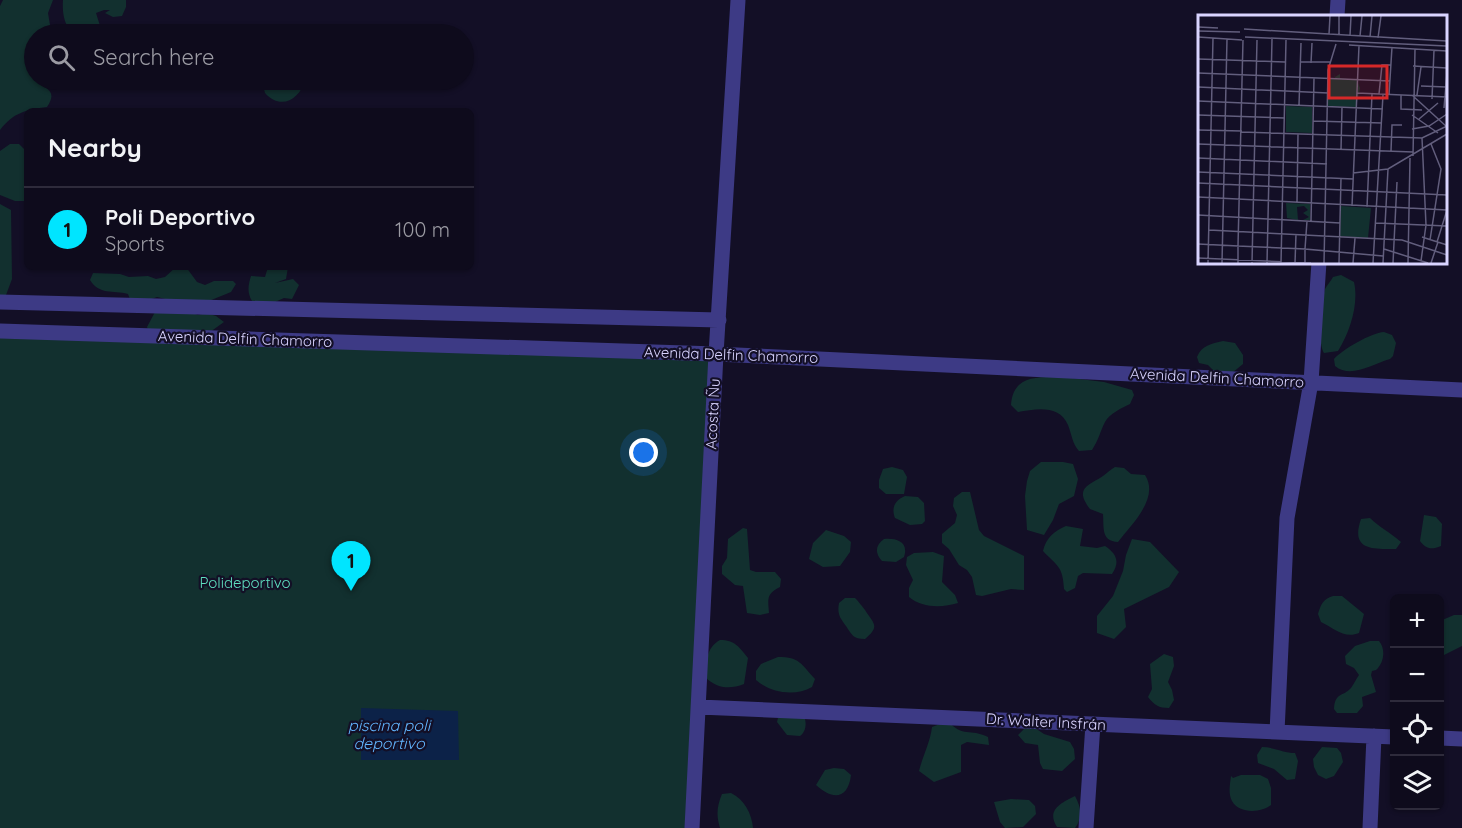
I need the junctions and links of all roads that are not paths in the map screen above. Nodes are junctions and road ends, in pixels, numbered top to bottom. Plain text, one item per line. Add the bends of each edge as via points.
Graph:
1 (738, 0) edge
2 (1338, 0) edge
3 (1337, 15) edge
4 (1319, 264) edge
5 (0, 302) edge
6 (719, 320) junction
7 (0, 331) edge
8 (716, 354) junction
9 (1311, 382) junction
10 (1462, 390) edge
11 (699, 707) junction
12 (1093, 724) junction
13 (1277, 732) junction
14 (1374, 736) junction
15 (1390, 736) edge
16 (1444, 738) edge
17 (1462, 739) edge
18 (692, 828) edge
19 (1086, 828) edge
20 (1370, 828) edge

1 - 6 street, Acosta Ñu
2 - 3 street
4 - 9 street
5 - 6 street, Avenida Delfin Chamorro
6 - 8 street, Acosta Ñu
7 - 8 street, Avenida Delfin Chamorro
8 - 9 street, Avenida Delfin Chamorro
8 - 11 street, Acosta Ñu
9 - 10 street, Avenida Delfin Chamorro
9 - 13 street via 1287,518
11 - 12 street, Dr. Walter Insfrán
11 - 18 street, Acosta Ñu
12 - 13 street, Dr. Walter Insfrán
12 - 19 street
13 - 14 street, Dr. Walter Insfrán
14 - 15 street, Dr. Walter Insfrán
14 - 20 street
16 - 17 street

